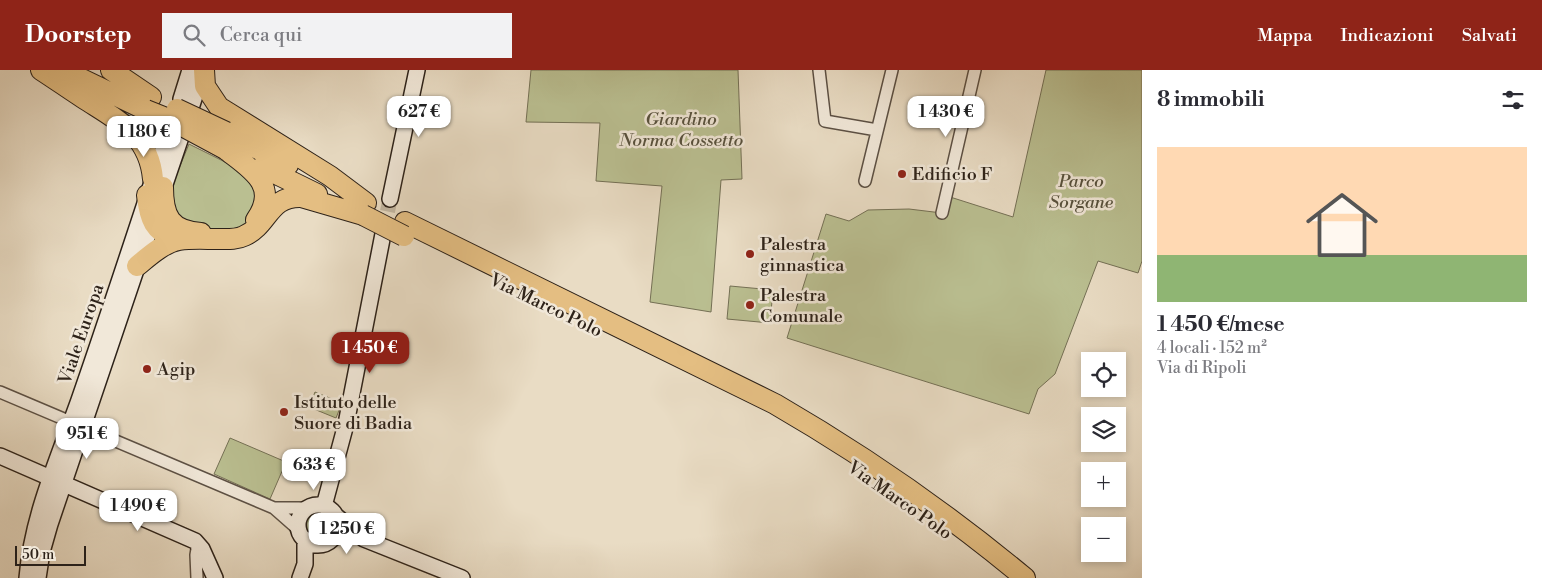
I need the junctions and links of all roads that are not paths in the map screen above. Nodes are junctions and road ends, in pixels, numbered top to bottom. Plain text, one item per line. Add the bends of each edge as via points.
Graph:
1 (41, 70) edge
2 (64, 70) edge
3 (94, 70) edge
4 (112, 70) edge
5 (190, 70) edge
6 (204, 70) edge
7 (418, 70) edge
8 (820, 70) edge
9 (892, 70) edge
10 (975, 70) edge
11 (149, 104) junction
12 (877, 130) junction
13 (175, 134) dead end
14 (225, 140) junction
15 (865, 181) dead end
16 (154, 187) junction
17 (390, 199) tunnel mouth
18 (365, 209) junction
19 (942, 213) dead end
20 (152, 219) junction
21 (405, 229) junction
22 (382, 234) tunnel mouth
23 (177, 240) junction
24 (137, 266) junction
25 (0, 392) edge
26 (77, 424) junction
27 (0, 456) edge
28 (57, 481) junction
29 (274, 508) junction
30 (308, 508) junction
31 (330, 511) junction
32 (302, 534) junction
33 (364, 539) junction
34 (327, 542) junction
35 (198, 543) junction
36 (303, 571) edge
37 (27, 578) edge
38 (38, 578) edge
39 (197, 578) edge
40 (215, 578) edge
41 (462, 578) edge
42 (1006, 578) edge
43 (1025, 578) edge

1 - 16 highway via 132,132 146,151
2 - 11 highway, Via Marco Polo
3 - 11 highway, Via Marco Polo
4 - 11 highway
5 - 6 street via 186,102
6 - 18 highway via 206,89 224,110 330,176
7 - 17 street
8 - 12 street via 825,121
9 - 12 street
10 - 19 street
11 - 14 highway, Via Marco Polo, bridge
12 - 15 street
13 - 16 street, Viale Europa
14 - 16 highway via 263,184 262,210 250,226 222,233 183,231 173,224
14 - 18 highway, Via Marco Polo via 306,174
16 - 20 highway via 148,205
16 - 26 street, Viale Europa
18 - 21 highway, Via Marco Polo
18 - 23 highway via 293,196 276,204 258,227 242,238
20 - 23 highway via 161,233
20 - 24 street, Viale Europa
21 - 42 highway, Via Marco Polo via 788,425 916,508
21 - 43 highway, Via Marco Polo via 775,404 818,428 923,498
22 - 31 street
23 - 24 highway
24 - 26 street, Viale Europa
25 - 26 street
26 - 28 street, Viale Europa
26 - 29 street
27 - 28 street
28 - 35 street
28 - 37 street, Viale Europa via 31,544
28 - 38 street, Viale Europa
29 - 30 street
29 - 32 street
30 - 31 street via 317,505
30 - 32 street via 300,518
31 - 33 street
31 - 34 street via 338,523 337,531
32 - 34 street via 317,544
32 - 36 street
33 - 34 street
33 - 41 street
34 - 36 street
35 - 39 street
35 - 40 street

